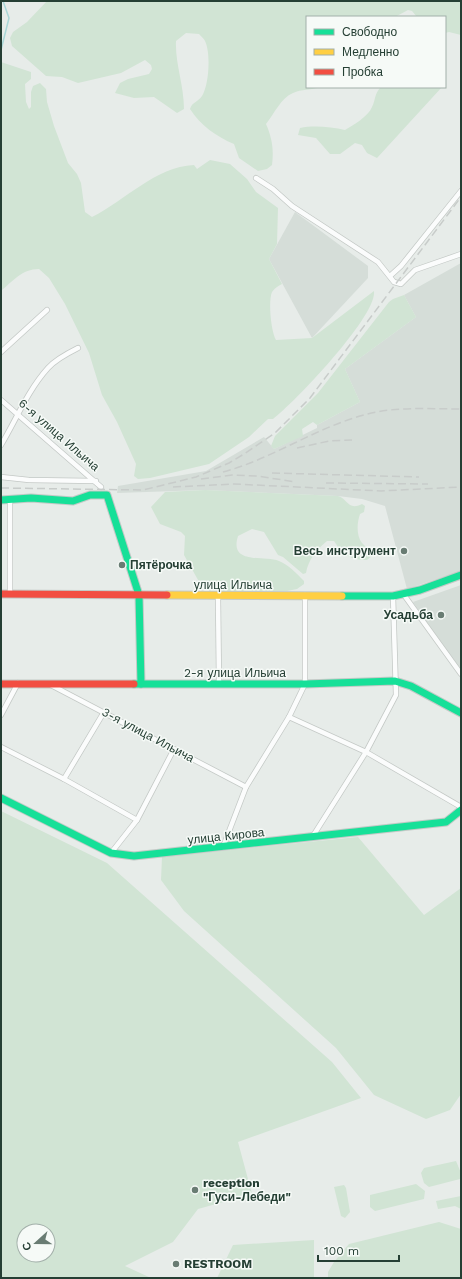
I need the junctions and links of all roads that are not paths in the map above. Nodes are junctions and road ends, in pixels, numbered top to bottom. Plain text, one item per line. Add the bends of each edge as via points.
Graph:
1 (256, 178) dead end
2 (461, 191) edge
3 (461, 254) edge
4 (390, 276) junction
5 (47, 310) dead end
6 (78, 348) dead end
7 (1, 352) edge
8 (1, 400) edge
9 (19, 415) junction
10 (1, 445) edge
11 (1, 477) edge
12 (96, 481) junction
13 (101, 487) dead end
14 (10, 499) junction
15 (1, 500) edge
16 (461, 576) edge
17 (1, 594) edge
18 (10, 594) junction
19 (139, 595) junction
20 (305, 595) junction
21 (404, 595) junction
22 (393, 596) junction
23 (218, 597) junction
24 (461, 674) edge
25 (395, 681) junction
26 (18, 683) junction
27 (219, 683) junction
28 (1, 684) edge
29 (49, 684) junction
30 (141, 684) junction
31 (305, 684) junction
32 (104, 712) junction
33 (461, 713) edge
34 (1, 715) edge
35 (289, 717) junction
36 (1, 747) edge
37 (174, 749) junction
38 (366, 752) junction
39 (64, 779) junction
40 (246, 787) junction
41 (1, 798) edge
42 (461, 809) edge
43 (137, 820) junction
44 (312, 837) junction
45 (223, 847) junction
46 (111, 853) junction

1 - 4 street via 292,206 378,262
2 - 4 street via 401,266
3 - 4 street via 415,270 401,284 394,282
5 - 7 street
6 - 9 street via 65,354 48,368
8 - 9 street, 6-я улица Ильича
9 - 10 street
9 - 12 street, 6-я улица Ильича
11 - 12 street
12 - 13 street, 6-я улица Ильича
14 - 15 street
14 - 18 street
14 - 19 street via 73,501 90,495 107,495
16 - 21 street, улица Ильича
17 - 18 street, улица Ильича
18 - 19 street, улица Ильича
19 - 23 street, улица Ильича
19 - 30 street
20 - 22 street, улица Ильича
20 - 23 street, улица Ильича
20 - 31 street
21 - 22 street, улица Ильича
21 - 24 street
22 - 25 street
23 - 27 street
25 - 31 street, 2-я улица Ильича
25 - 33 street, 2-я улица Ильича via 411,686
25 - 38 street via 396,695
26 - 28 street, 2-я улица Ильича
26 - 29 street, 2-я улица Ильича
26 - 34 street
27 - 30 street, 2-я улица Ильича
27 - 31 street, 2-я улица Ильича
29 - 30 street, 2-я улица Ильича
29 - 32 street, 3-я улица Ильича
31 - 35 street
32 - 37 street, 3-я улица Ильича
32 - 39 street
35 - 38 street
35 - 40 street
36 - 39 street
37 - 40 street, 3-я улица Ильича
37 - 43 street
38 - 42 street
38 - 44 street
39 - 43 street
40 - 45 street
41 - 46 street, улица Кирова
42 - 44 street, улица Кирова via 446,822
43 - 46 street
44 - 45 street, улица Кирова
45 - 46 street, улица Кирова via 134,856

